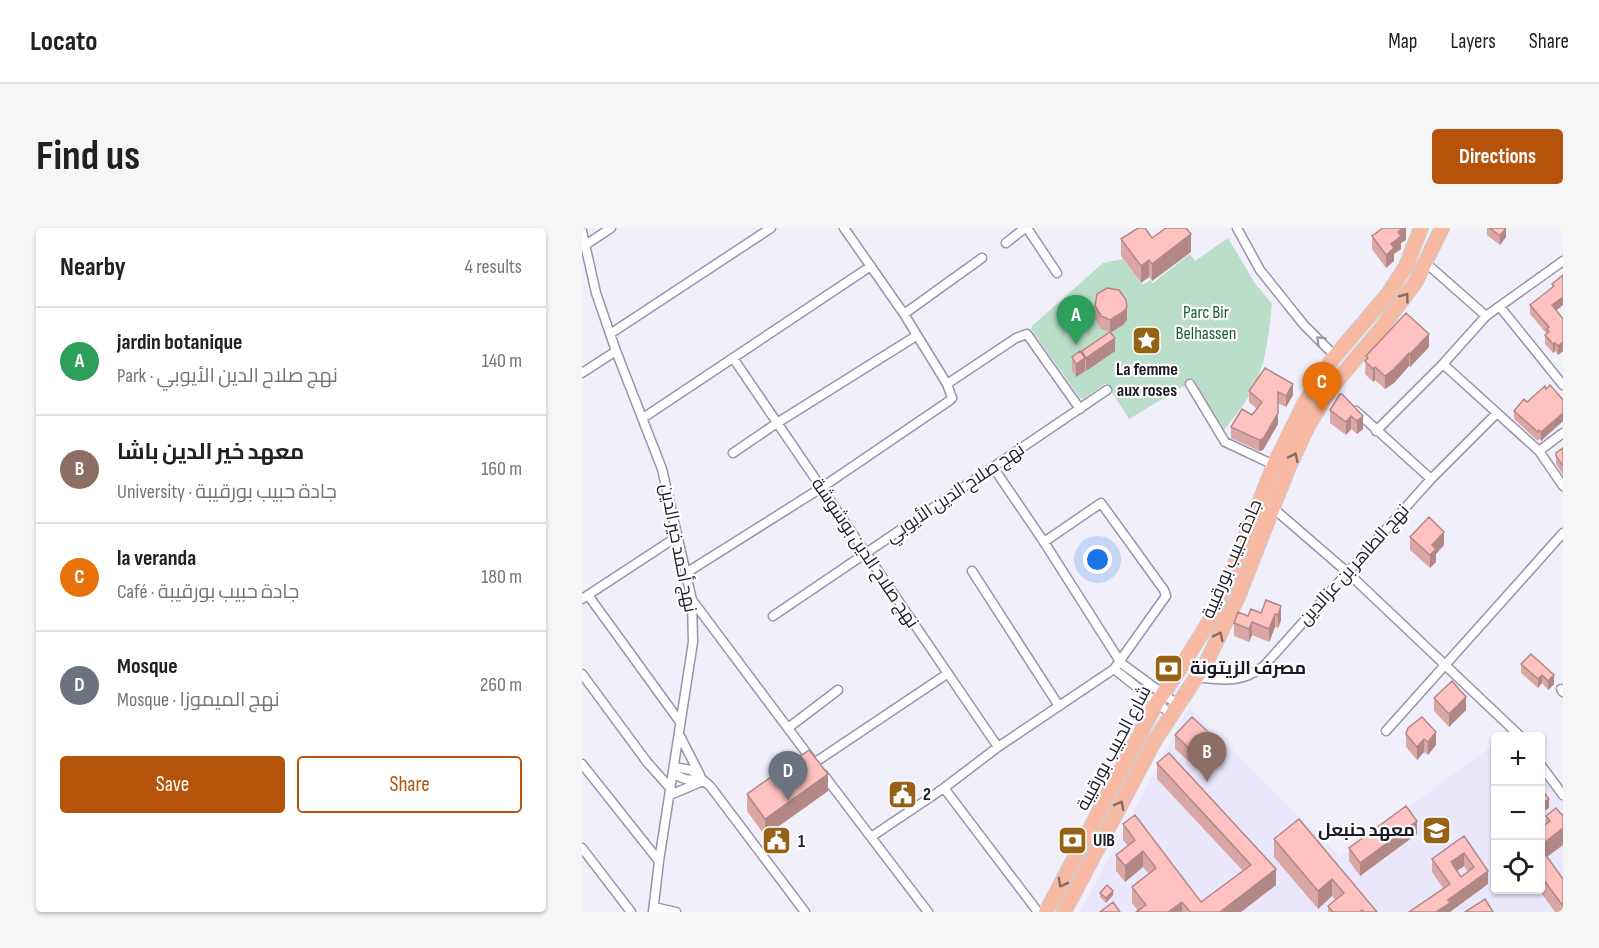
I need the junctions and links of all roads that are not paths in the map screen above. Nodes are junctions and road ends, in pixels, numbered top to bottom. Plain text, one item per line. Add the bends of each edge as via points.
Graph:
1 (611, 228) edge
2 (771, 228) edge
3 (844, 228) edge
4 (1026, 228) edge
5 (1237, 228) edge
6 (1421, 228) edge
7 (1442, 228) edge
8 (582, 231) edge
9 (1006, 243) dead end
10 (584, 246) junction
11 (982, 258) dead end
12 (1563, 261) edge
13 (1426, 263) junction
14 (871, 266) junction
15 (1057, 273) dead end
16 (1500, 307) junction
17 (904, 314) junction
18 (1486, 316) junction
19 (610, 334) junction
20 (916, 336) junction
21 (616, 351) junction
22 (1335, 356) junction
23 (733, 358) junction
24 (1443, 364) junction
25 (582, 373) edge
26 (1320, 378) junction
27 (947, 384) junction
28 (1190, 384) dead end
29 (1563, 385) edge
30 (1107, 390) dead end
31 (1335, 391) junction
32 (1346, 402) edge
33 (1080, 409) junction
34 (1497, 413) junction
35 (643, 418) junction
36 (777, 423) junction
37 (1376, 431) junction
38 (1563, 433) edge
39 (1539, 451) junction
40 (733, 453) dead end
41 (1274, 465) junction
42 (993, 467) junction
43 (1431, 479) junction
44 (1563, 486) edge
45 (821, 488) junction
46 (1273, 508) junction
47 (1563, 533) edge
48 (678, 536) junction
49 (1044, 542) junction
50 (865, 553) junction
51 (972, 571) dead end
52 (1347, 572) junction
53 (686, 573) junction
54 (585, 597) edge
55 (692, 600) junction
56 (773, 616) dead end
57 (1444, 664) junction
58 (1117, 666) junction
59 (582, 674) edge
60 (946, 674) junction
61 (1195, 677) junction
62 (838, 690) dead end
63 (1159, 699) junction
64 (1059, 706) junction
65 (1174, 709) junction
66 (680, 722) junction
67 (788, 728) junction
68 (1386, 731) dead end
69 (1516, 732) edge
70 (680, 736) junction
71 (998, 747) junction
72 (814, 763) junction
73 (582, 764) edge
74 (674, 771) junction
75 (1545, 771) edge
76 (703, 781) junction
77 (944, 788) junction
78 (670, 792) junction
79 (1563, 795) edge
80 (871, 837) junction
81 (582, 848) edge
82 (659, 861) junction
83 (654, 910) edge
84 (631, 912) edge
85 (676, 912) edge
86 (805, 912) edge
87 (928, 912) edge
88 (1038, 912) edge
89 (1046, 912) edge
90 (1064, 912) edge

1 - 10 street
2 - 19 street
3 - 14 street
4 - 9 street
4 - 15 street
22 -> 5 street via 1260,270
6 - 22 main road, شارع الحبيب بورقيبة via 1406,266 1388,294
7 - 13 main road, جادة حبيب بورقيبة
8 - 10 street, نهج أحمد خير الدين
10 - 19 street, نهج أحمد خير الدين
11 - 17 street
12 - 16 street
13 - 18 street
31 -> 13 main road, جادة حبيب بورقيبة via 1402,302
14 - 17 street
14 - 23 street
16 - 18 street
16 - 29 street
17 - 20 street
18 - 24 street
19 - 21 street, نهج أحمد خير الدين
20 - 27 street
20 - 36 street
21 - 25 street
21 - 35 street, نهج أحمد خير الدين
22 - 26 main road, شارع الحبيب بورقيبة
23 - 35 street
23 - 36 street, نهج صلاح الدين بوشوشة
24 - 34 street
24 - 37 street
26 - 31 street
26 - 41 main road, شارع الحبيب بورقيبة
27 - 33 street via 1027,334
27 - 45 street via 952,394 950,401
28 - 41 street via 1225,442
30 - 33 street, نهج صلاح الدين الأيوبي
46 -> 31 main road, جادة حبيب بورقيبة via 1307,428
32 - 37 street
33 - 42 street, نهج صلاح الدين الأيوبي
34 - 39 street
34 - 43 street, نهج الطاهر بن عزالدين
35 - 48 street, نهج أحمد خير الدين via 662,469
36 - 40 street
36 - 45 street, نهج صلاح الدين بوشوشة
37 - 43 street
38 - 39 street
39 - 44 street
41 - 63 main road, شارع الحبيب بورقيبة via 1219,601
42 - 49 street
42 - 50 street, نهج صلاح الدين الأيوبي
43 - 52 street, نهج الطاهر بن عزالدين
45 - 50 street, نهج صلاح الدين بوشوشة
45 - 53 street
46 - 52 street
61 -> 46 main road, جادة حبيب بورقيبة via 1238,597
47 - 57 street
48 - 53 street, نهج أحمد خير الدين
48 - 54 street
49 - 58 street
49 - 58 street via 1101,503 1164,590 1166,596
50 - 56 street, نهج صلاح الدين الأيوبي
50 - 60 street, نهج صلاح الدين بوشوشة
51 - 64 street
52 - 57 street
52 - 61 street, نهج الطاهر بن عزالدين via 1256,672 1238,680
53 - 55 street, نهج أحمد خير الدين
54 - 66 street
55 - 66 street, نهج أحمد خير الدين via 693,642
55 - 67 street
57 - 68 street
57 - 69 street
58 - 63 street
58 - 64 street
59 - 78 street
60 - 71 street, نهج صلاح الدين بوشوشة
60 - 72 street
61 - 65 main road, جادة حبيب بورقيبة
62 - 67 street
63 - 65 street
63 -> 89 main road, شارع الحبيب بورقيبة
64 - 71 street
90 -> 65 main road, جادة حبيب بورقيبة
66 - 70 street, نهج أحمد خير الدين
67 - 72 street
70 - 74 street, نهج أحمد خير الدين
70 - 76 street
71 - 77 street
72 - 80 street
73 - 82 street
74 - 76 street via 685,780
74 - 78 street, نهج أحمد خير الدين
75 - 79 street
76 - 78 street
76 - 86 street
77 - 80 street
77 - 88 street
78 - 82 street, نهج أحمد خير الدين
80 - 87 street
81 - 84 street
82 - 83 street, نهج أحمد خير الدين
83 - 85 street

